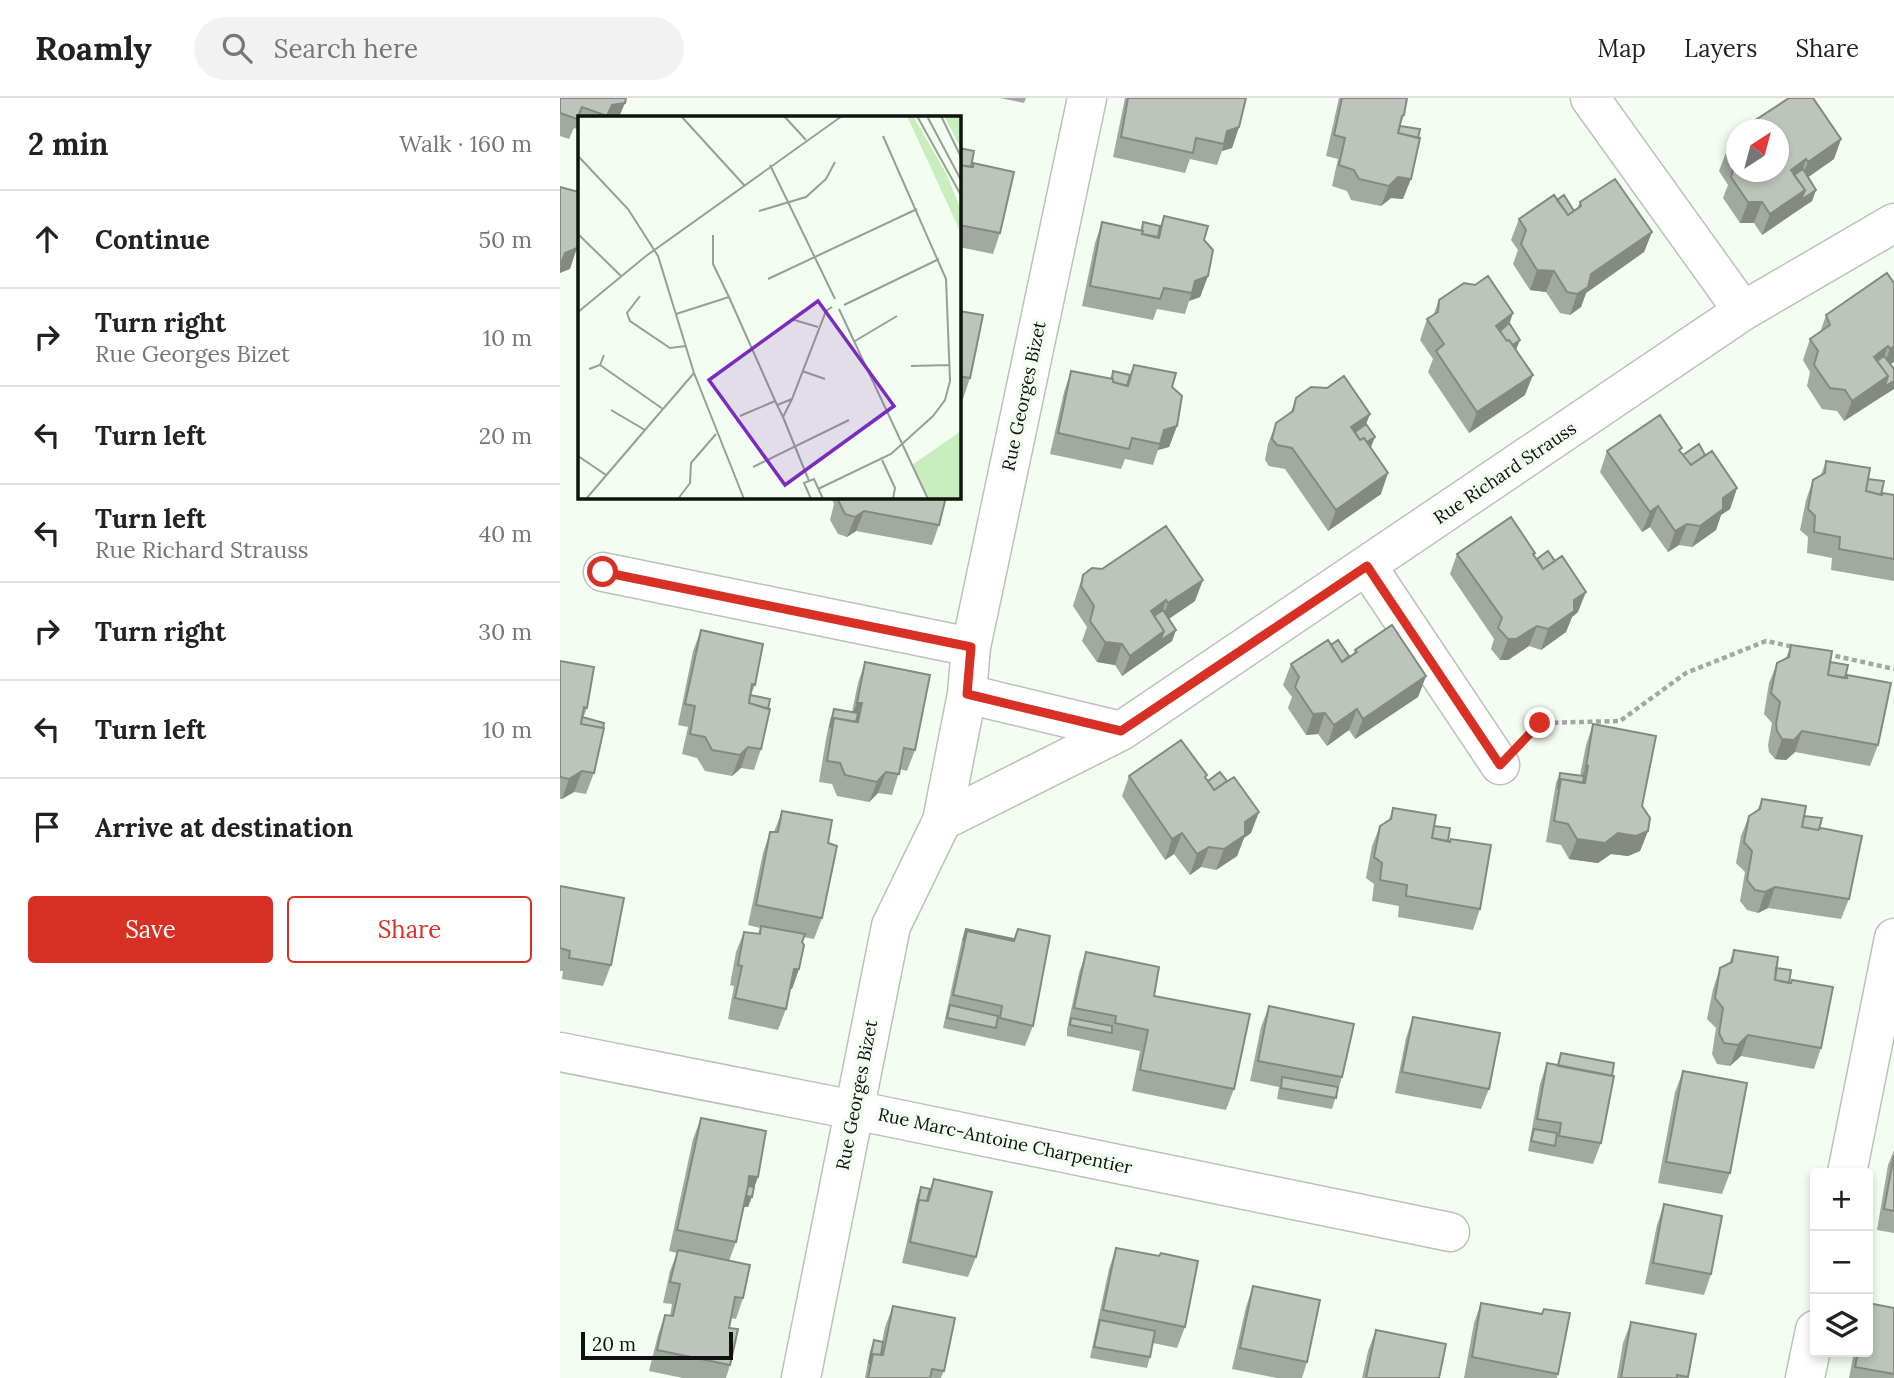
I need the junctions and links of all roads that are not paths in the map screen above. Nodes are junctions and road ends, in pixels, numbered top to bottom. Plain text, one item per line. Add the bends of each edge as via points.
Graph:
1 (1087, 98) edge
2 (1590, 98) edge
3 (1894, 223) edge
4 (1743, 311) junction
5 (1367, 566) junction
6 (603, 572) dead end
7 (971, 647) junction
8 (967, 694) junction
9 (1121, 731) junction
10 (1500, 765) road end
11 (942, 821) junction
12 (1894, 938) edge
13 (560, 1052) edge
14 (854, 1110) junction
15 (1848, 1168) edge
16 (1450, 1232) dead end
17 (1810, 1354) edge
18 (801, 1378) edge
19 (1805, 1378) edge

1 - 7 street, Rue Georges Bizet
2 - 4 street
3 - 4 street, Rue Richard Strauss
4 - 5 street, Rue Richard Strauss
5 - 9 street, Rue Richard Strauss
5 - 10 street
6 - 7 street
7 - 8 street, Rue Georges Bizet
8 - 9 street
8 - 11 street, Rue Georges Bizet
9 - 11 street, Rue Richard Strauss
11 - 14 street, Rue Georges Bizet via 891,926
12 - 15 street
13 - 14 street, Rue Marc-Antoine Charpentier
14 - 16 street, Rue Marc-Antoine Charpentier
14 - 18 street, Rue Georges Bizet
17 - 19 street

